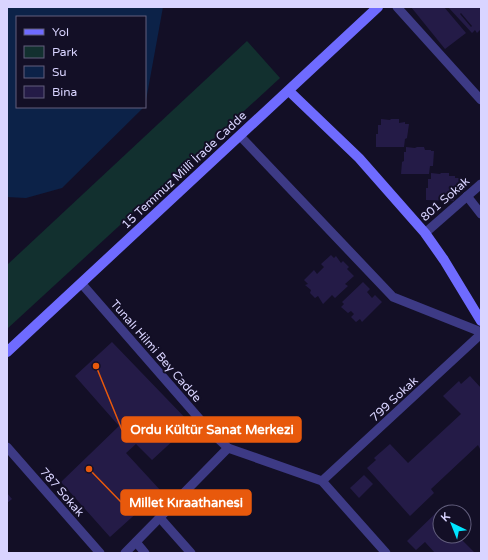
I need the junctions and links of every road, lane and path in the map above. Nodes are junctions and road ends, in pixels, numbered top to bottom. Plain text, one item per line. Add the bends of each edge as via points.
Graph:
1 (378, 7) edge
2 (397, 7) edge
3 (289, 91) junction
4 (481, 100) edge
5 (240, 136) junction
6 (481, 184) edge
7 (467, 196) junction
8 (481, 214) edge
9 (424, 233) junction
10 (81, 283) junction
11 (481, 320) edge
12 (481, 333) edge
13 (7, 352) edge
14 (7, 447) edge
15 (228, 448) junction
16 (322, 481) junction
17 (160, 518) junction
18 (136, 542) junction
19 (100, 553) edge
20 (125, 553) edge
21 (145, 553) edge
22 (191, 553) edge
23 (386, 553) edge

1 - 3 main road, 15 Temmuz Millî İrade Cadde
2 - 4 street
3 - 5 main road, 15 Temmuz Millî İrade Cadde
3 - 9 main road via 359,158
5 - 10 main road, 15 Temmuz Millî İrade Cadde
5 - 12 street via 393,297
6 - 7 street, 801 Sokak
7 - 8 street
7 - 9 street, 801 Sokak
9 - 11 main road
10 - 13 main road, 15 Temmuz Millî İrade Cadde
10 - 15 street, Tunalı Hilmi Bey Cadde via 210,431
12 - 16 street, 799 Sokak
14 - 19 street, 787 Sokak
15 - 16 street, Tunalı Hilmi Bey Cadde
15 - 17 street
16 - 23 street, Tunalı Hilmi Bey Cadde
17 - 18 street
17 - 22 street
18 - 20 street
18 - 21 street

